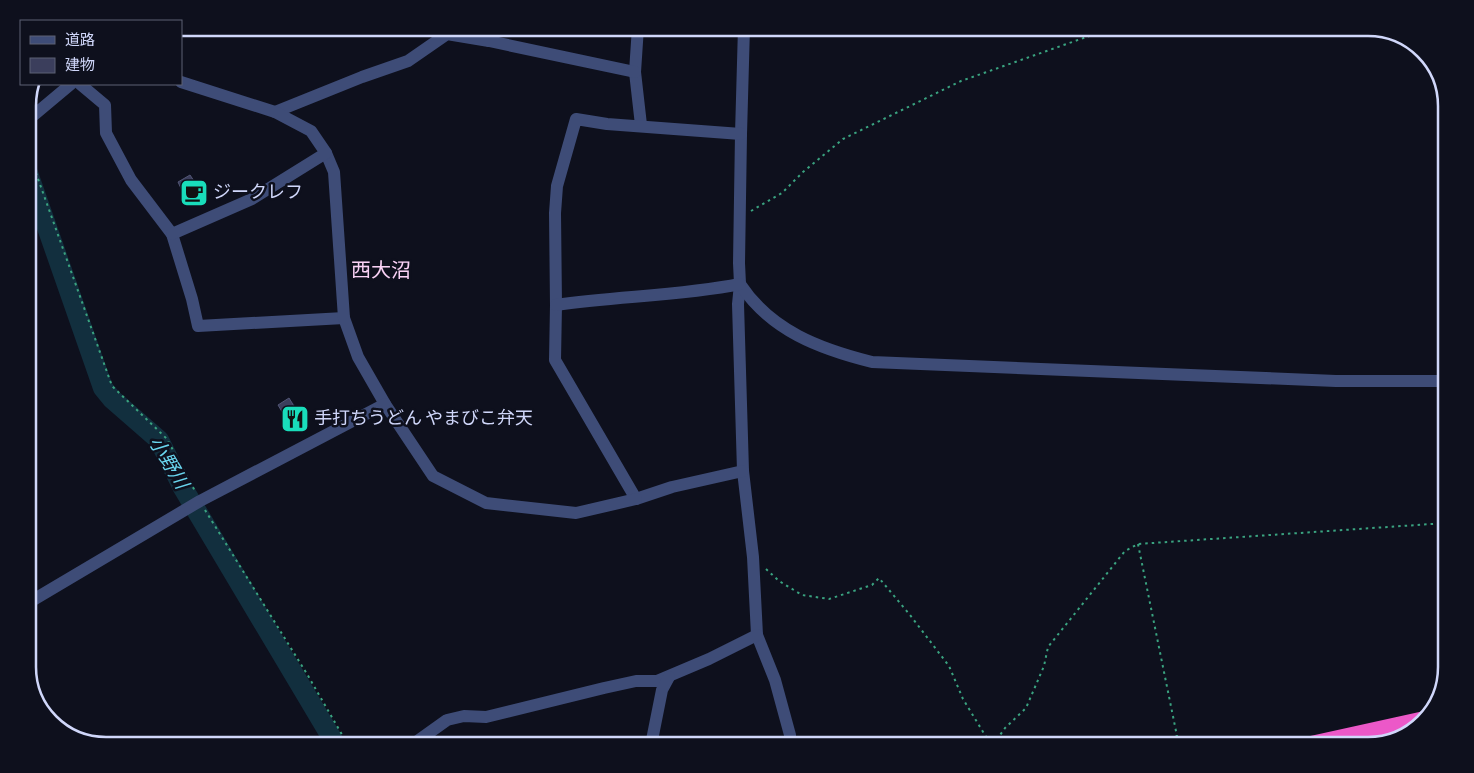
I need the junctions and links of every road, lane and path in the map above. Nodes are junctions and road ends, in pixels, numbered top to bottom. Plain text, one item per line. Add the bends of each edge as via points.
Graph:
1 (444, 36) edge
2 (459, 36) edge
3 (490, 36) edge
4 (637, 36) edge
5 (744, 36) edge
6 (1092, 36) edge
7 (489, 41) junction
8 (635, 72) junction
9 (182, 82) edge
10 (70, 85) edge
11 (81, 85) edge
12 (275, 112) junction
13 (36, 113) edge
14 (641, 126) junction
15 (740, 134) junction
16 (326, 153) junction
17 (36, 173) edge
18 (740, 216) junction
19 (172, 234) junction
20 (740, 284) junction
21 (556, 305) junction
22 (344, 318) junction
23 (1438, 381) edge
24 (385, 404) junction
25 (743, 471) junction
26 (636, 499) junction
27 (200, 501) junction
28 (1438, 524) edge
29 (1138, 544) junction
30 (753, 557) junction
31 (36, 598) edge
32 (757, 634) junction
33 (669, 677) junction
34 (1411, 721) edge
35 (343, 737) edge
36 (424, 737) edge
37 (653, 737) edge
38 (790, 737) edge
39 (986, 737) edge
40 (998, 737) edge
41 (1174, 737) edge
42 (1343, 737) edge

1 - 12 street via 408,61
2 - 7 street
3 - 7 street
4 - 8 street
5 - 15 street
6 - 18 path via 961,81 843,139 782,193
7 - 8 street
8 - 14 street
9 - 12 street
10 - 13 street
11 - 19 street via 105,105 106,133 131,180
12 - 16 street via 312,131
14 - 15 street
14 - 21 street via 576,119 557,186
15 - 18 street
16 - 19 street via 252,198
16 - 22 street via 334,172
17 - 27 path via 112,386 167,439
18 - 20 street
19 - 22 street via 198,326
20 - 21 street
20 - 23 street via 766,315 806,341 838,354 872,362 1336,381
20 - 25 street
21 - 26 street via 555,360
22 - 24 street via 358,357
24 - 26 street via 433,476 486,503 576,513
24 - 27 street
25 - 26 street
25 - 30 street
27 - 31 street
27 - 35 path
28 - 29 path
29 - 40 path via 1118,558 1048,647 1044,666 1026,708
29 - 41 path via 1177,736
30 - 32 street
30 - 39 path via 779,581 802,595 828,599 872,585 879,578 949,666 963,699
32 - 33 street
32 - 38 street via 775,680
33 - 36 street via 657,681 636,681 486,717 464,716 447,720
33 - 37 street via 662,690
34 - 42 highway

